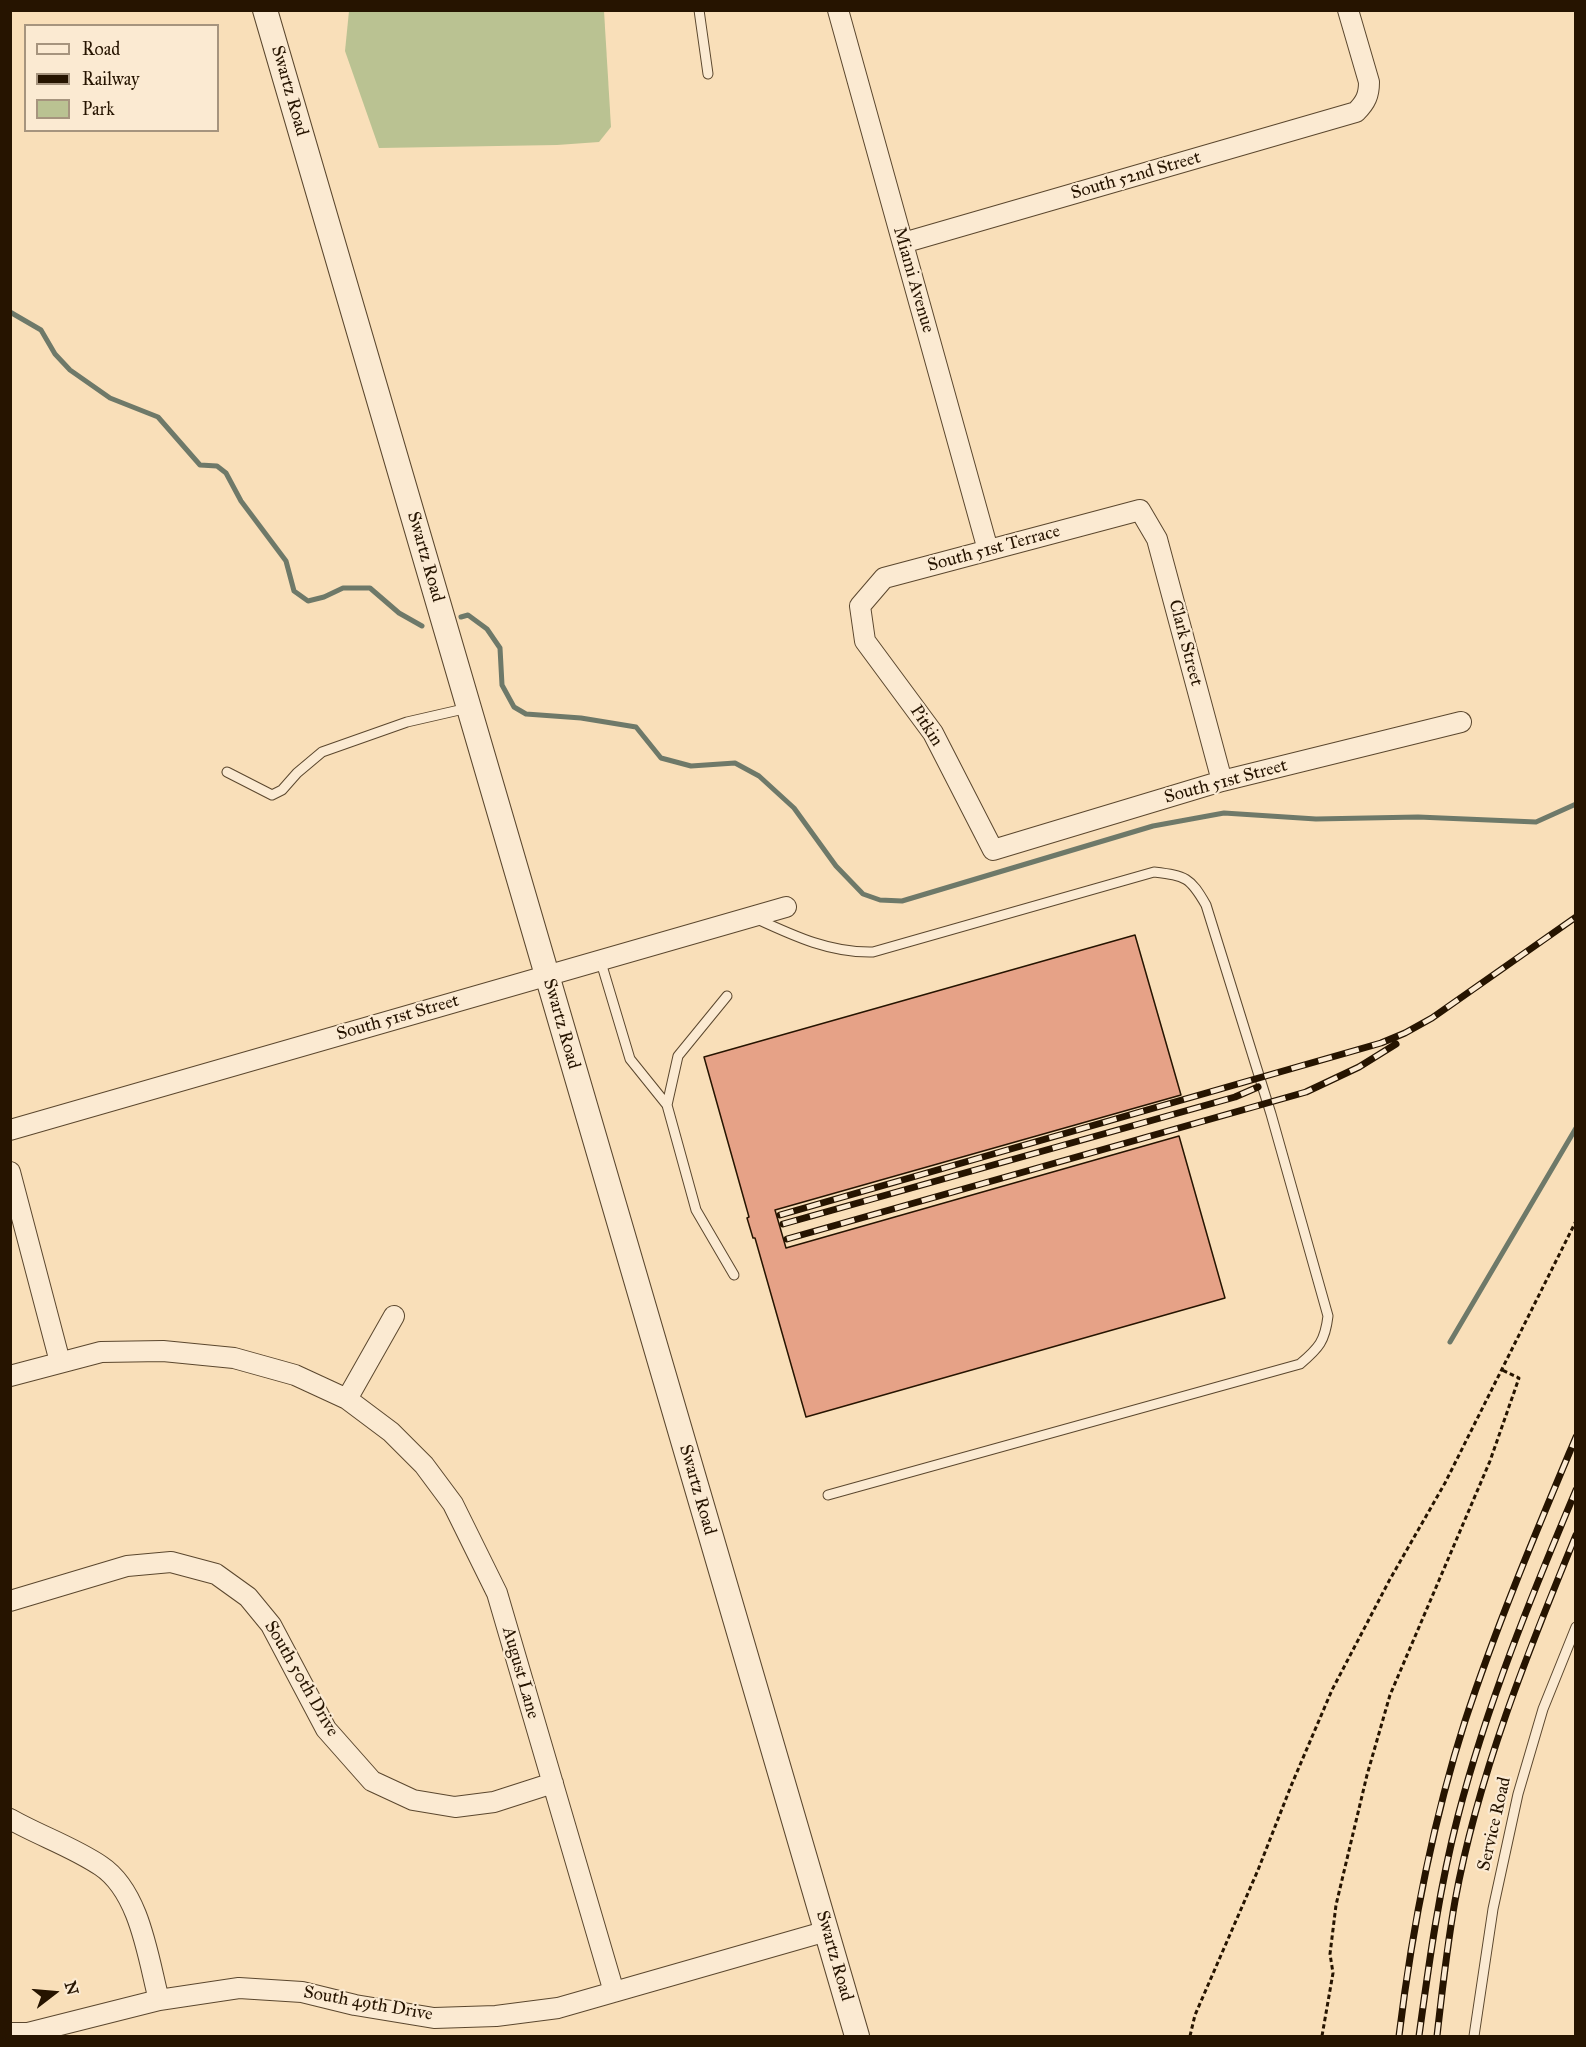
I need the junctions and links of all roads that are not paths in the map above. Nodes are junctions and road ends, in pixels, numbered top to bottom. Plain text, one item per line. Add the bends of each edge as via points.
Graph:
1 (265, 10) edge
2 (699, 10) edge
3 (838, 10) edge
4 (1348, 10) edge
5 (708, 74) dead end
6 (903, 243) junction
7 (1140, 510) joint
8 (988, 550) junction
9 (860, 606) joint
10 (468, 708) junction
11 (1461, 722) dead end
12 (227, 772) dead end
13 (1222, 781) junction
14 (993, 850) joint
15 (786, 907) dead end
16 (750, 916) junction
17 (600, 959) junction
18 (546, 975) junction
19 (727, 996) dead end
20 (667, 1105) junction
21 (10, 1130) edge
22 (10, 1172) edge
23 (734, 1275) dead end
24 (394, 1316) dead end
25 (60, 1362) junction
26 (10, 1376) edge
27 (347, 1398) junction
28 (828, 1496) dead end
29 (10, 1601) edge
30 (1575, 1627) edge
31 (553, 1783) junction
32 (10, 1819) edge
33 (827, 1931) junction
34 (614, 1992) junction
35 (159, 2000) junction
36 (10, 2033) edge
37 (857, 2037) edge
38 (1474, 2037) edge

1 - 10 street, Swartz Road
2 - 5 lane
3 - 6 street, Miami Avenue
4 - 6 street, South 52nd Street via 1369,82 1365,103 1356,112
6 - 8 street, Miami Avenue
7 - 8 street, South 51st Terrace
7 - 13 street, Clark Street via 1157,539
8 - 9 street, South 51st Terrace via 884,578
9 - 14 street, Pitkin via 865,641 933,733
10 - 12 lane via 407,722 322,752 272,795
10 - 18 street, Swartz Road
11 - 13 street, South 51st Street
13 - 14 street, South 51st Street
15 - 16 street, South 51st Street
16 - 17 street, South 51st Street
16 - 28 lane via 830,949 873,952 1154,872 1180,875 1196,887 1206,905 1328,1316 1326,1335 1300,1364
17 - 18 street, South 51st Street
17 - 20 lane via 630,1059
18 - 21 street, South 51st Street
18 - 33 street, Swartz Road
19 - 20 lane via 678,1056
20 - 23 lane via 696,1210
22 - 25 street
24 - 27 street
25 - 26 street, August Lane
25 - 27 street, August Lane via 101,1352 164,1351 234,1358 296,1375
27 - 31 street, August Lane via 391,1432 424,1465 453,1504 497,1593
29 - 31 street, South 50th Drive via 127,1566 171,1562 216,1574 248,1597 271,1625 326,1729 372,1780 413,1800 455,1807 494,1803
30 - 38 lane, Service Road via 1543,1709 1518,1794 1493,1909
31 - 34 street, August Lane
32 - 35 street via 104,1867 127,1893
33 - 34 street, South 49th Drive
33 - 37 street, Swartz Road
34 - 35 street, South 49th Drive via 558,2008 434,2018 281,1990 239,1988
35 - 36 street, South 49th Drive via 28,2033

